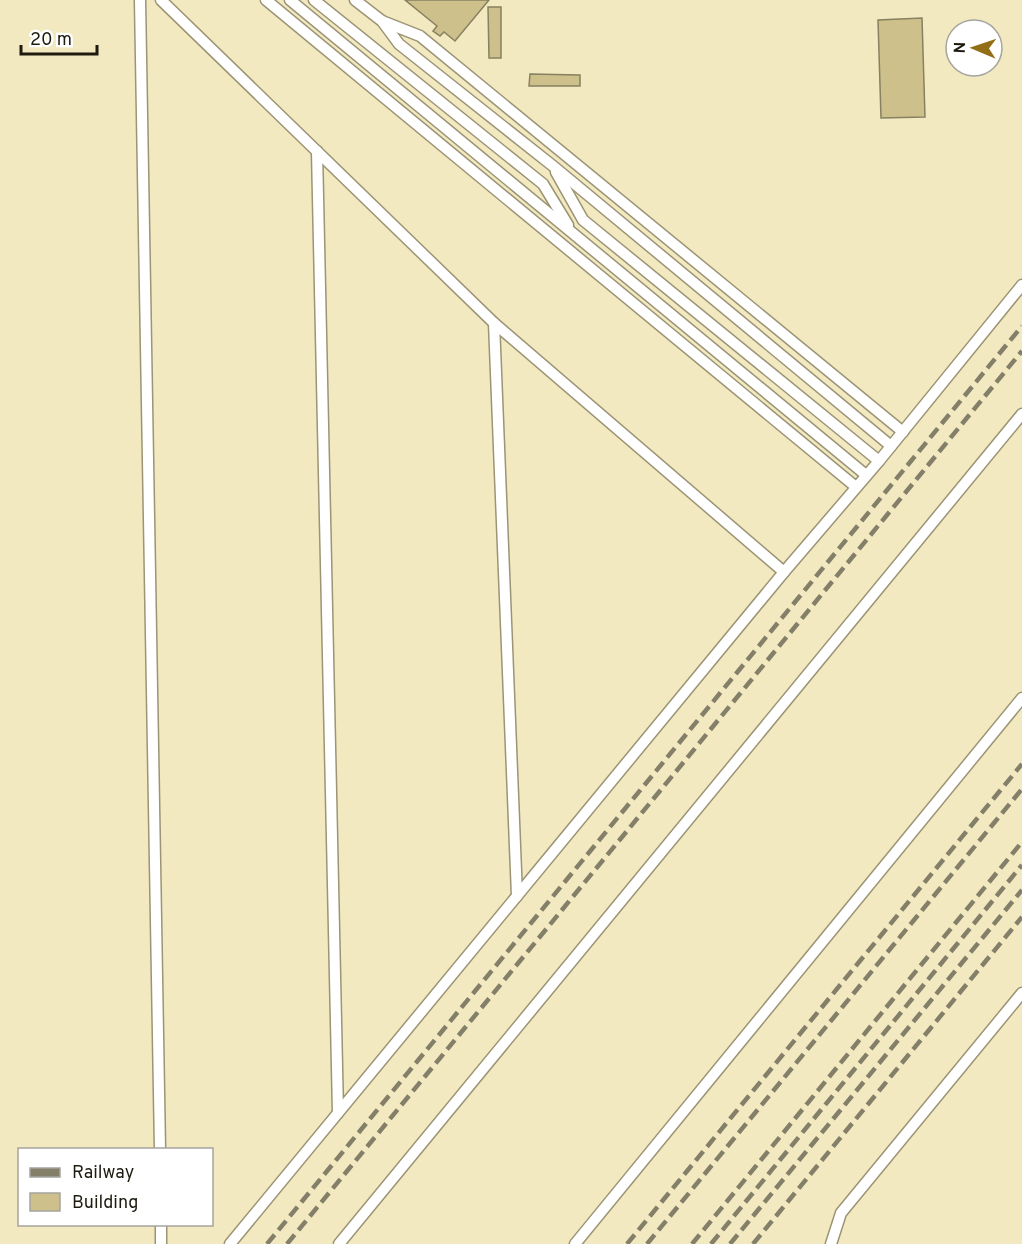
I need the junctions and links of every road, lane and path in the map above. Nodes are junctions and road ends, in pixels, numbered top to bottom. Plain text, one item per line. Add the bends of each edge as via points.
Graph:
1 (140, 0) edge
2 (161, 0) edge
3 (266, 0) edge
4 (290, 0) edge
5 (314, 0) edge
6 (354, 0) edge
7 (382, 21) junction
8 (317, 151) junction
9 (553, 166) junction
10 (573, 233) junction
11 (1022, 285) edge
12 (494, 323) junction
13 (1022, 414) edge
14 (903, 432) junction
15 (891, 446) junction
16 (879, 462) junction
17 (867, 475) junction
18 (856, 487) junction
19 (784, 572) junction
20 (1022, 698) edge
21 (517, 896) junction
22 (1022, 993) edge
23 (338, 1113) junction
24 (160, 1148) edge
25 (161, 1226) edge
26 (161, 1244) edge
27 (230, 1244) edge
28 (339, 1244) edge
29 (575, 1244) edge
30 (831, 1244) edge

1 - 24 lane
2 - 8 lane
3 - 18 lane
4 - 10 lane
5 - 10 lane via 543,184
6 - 7 lane
7 - 9 lane via 399,44
7 - 14 lane via 420,36
8 - 12 lane
8 - 23 lane
9 - 15 lane
9 - 16 lane via 582,220
10 - 17 lane
11 - 14 lane
12 - 19 lane
12 - 21 lane
13 - 28 lane
14 - 15 lane
15 - 16 lane
16 - 17 lane
17 - 18 lane
18 - 19 lane
19 - 21 lane
20 - 29 lane
21 - 23 lane
22 - 30 lane via 841,1213
23 - 27 lane
25 - 26 lane

